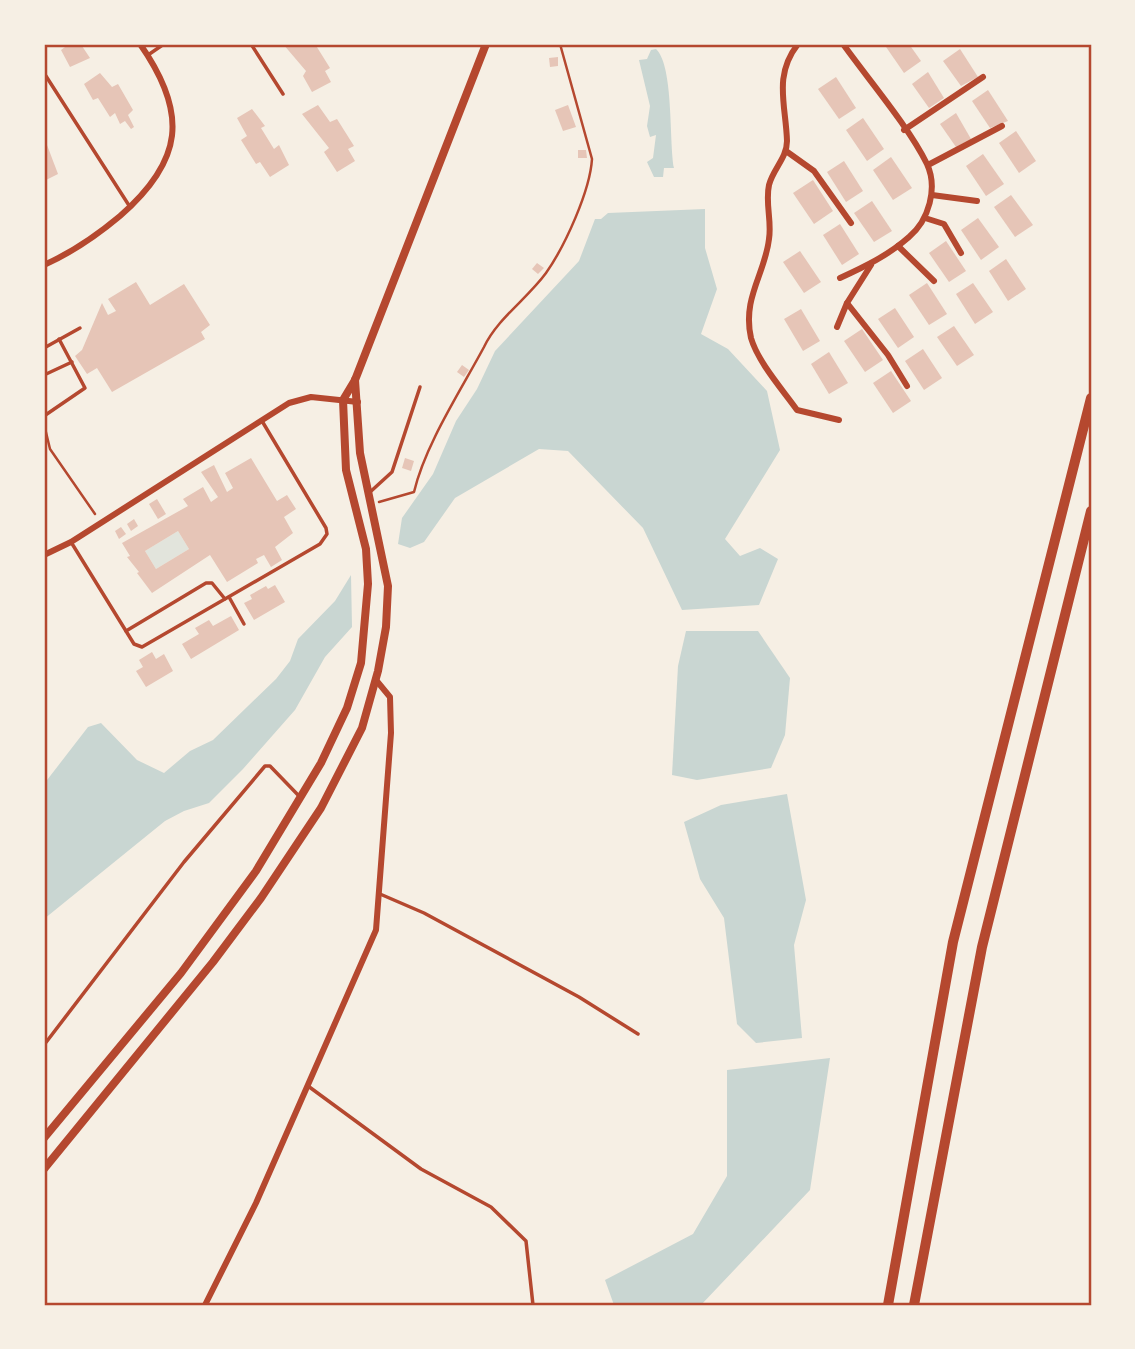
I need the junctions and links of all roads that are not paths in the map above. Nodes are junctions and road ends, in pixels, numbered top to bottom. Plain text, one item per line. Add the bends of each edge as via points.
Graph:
1 (140, 44) edge
2 (164, 44) edge
3 (251, 44) edge
4 (486, 44) edge
5 (798, 44) edge
6 (843, 44) edge
7 (148, 55) junction
8 (44, 73) edge
9 (983, 78) dead end
10 (283, 94) dead end
11 (1002, 126) dead end
12 (904, 130) junction
13 (786, 151) junction
14 (928, 165) junction
15 (932, 195) junction
16 (976, 201) dead end
17 (130, 207) junction
18 (925, 218) junction
19 (851, 223) dead end
20 (898, 246) junction
21 (961, 253) dead end
22 (872, 263) junction
23 (44, 265) edge
24 (840, 278) dead end
25 (934, 281) dead end
26 (847, 303) junction
27 (837, 327) dead end
28 (80, 328) dead end
29 (59, 339) junction
30 (44, 348) edge
31 (72, 362) junction
32 (44, 374) edge
33 (355, 380) junction
34 (907, 386) dead end
35 (420, 387) dead end
36 (1091, 398) edge
37 (344, 400) junction
38 (358, 402) junction
39 (44, 416) edge
40 (839, 420) dead end
41 (261, 421) junction
42 (369, 493) junction
43 (1091, 511) edge
44 (71, 542) junction
45 (44, 555) edge
46 (227, 598) junction
47 (244, 624) dead end
48 (126, 631) junction
49 (376, 680) junction
50 (301, 797) junction
51 (379, 893) junction
52 (638, 1034) dead end
53 (44, 1045) edge
54 (308, 1086) junction
55 (44, 1138) edge
56 (44, 1169) edge
57 (205, 1305) edge
58 (533, 1305) edge
59 (888, 1305) edge
60 (914, 1305) edge

1 - 7 street
2 - 7 lane
3 - 10 lane
4 - 33 street
5 - 13 street via 781,83
6 - 12 street
7 - 17 street via 170,104 172,137 164,167
8 - 17 lane
9 - 12 street
11 - 14 street
12 - 14 street
13 - 19 street via 814,171
13 - 40 street via 769,185 769,240 749,308 751,338 797,410
14 - 15 street
15 - 16 street
15 - 18 street
17 - 23 street via 88,243
18 - 20 street
18 - 21 street via 944,224
20 - 22 street
20 - 25 street
22 - 24 street
22 - 26 street
26 - 27 street
26 - 34 street
28 - 29 lane
29 - 30 lane
29 - 31 lane
31 - 32 lane
31 - 39 lane via 83,391
33 - 37 street
33 - 38 street
35 - 42 lane via 392,472
36 - 59 highway via 953,942
37 - 38 street
37 - 41 street via 311,397 289,403
37 - 50 street via 346,470 366,549 367,621 361,663 347,708
38 - 42 street via 360,453
41 - 44 street
41 - 46 lane via 327,534 320,544
42 - 49 street via 388,586
43 - 60 highway via 982,947
44 - 45 street
44 - 48 lane
46 - 47 lane
46 - 48 lane via 206,583
46 - 48 lane via 147,646 134,644
49 - 51 street via 390,697 391,733
49 - 56 street via 346,763 281,868 206,971
50 - 53 lane via 285,778 265,766 184,862
50 - 55 street via 256,871 181,973
51 - 52 lane via 567,991
51 - 54 street via 376,930
54 - 57 street
54 - 58 lane via 421,1169 491,1208 526,1241

